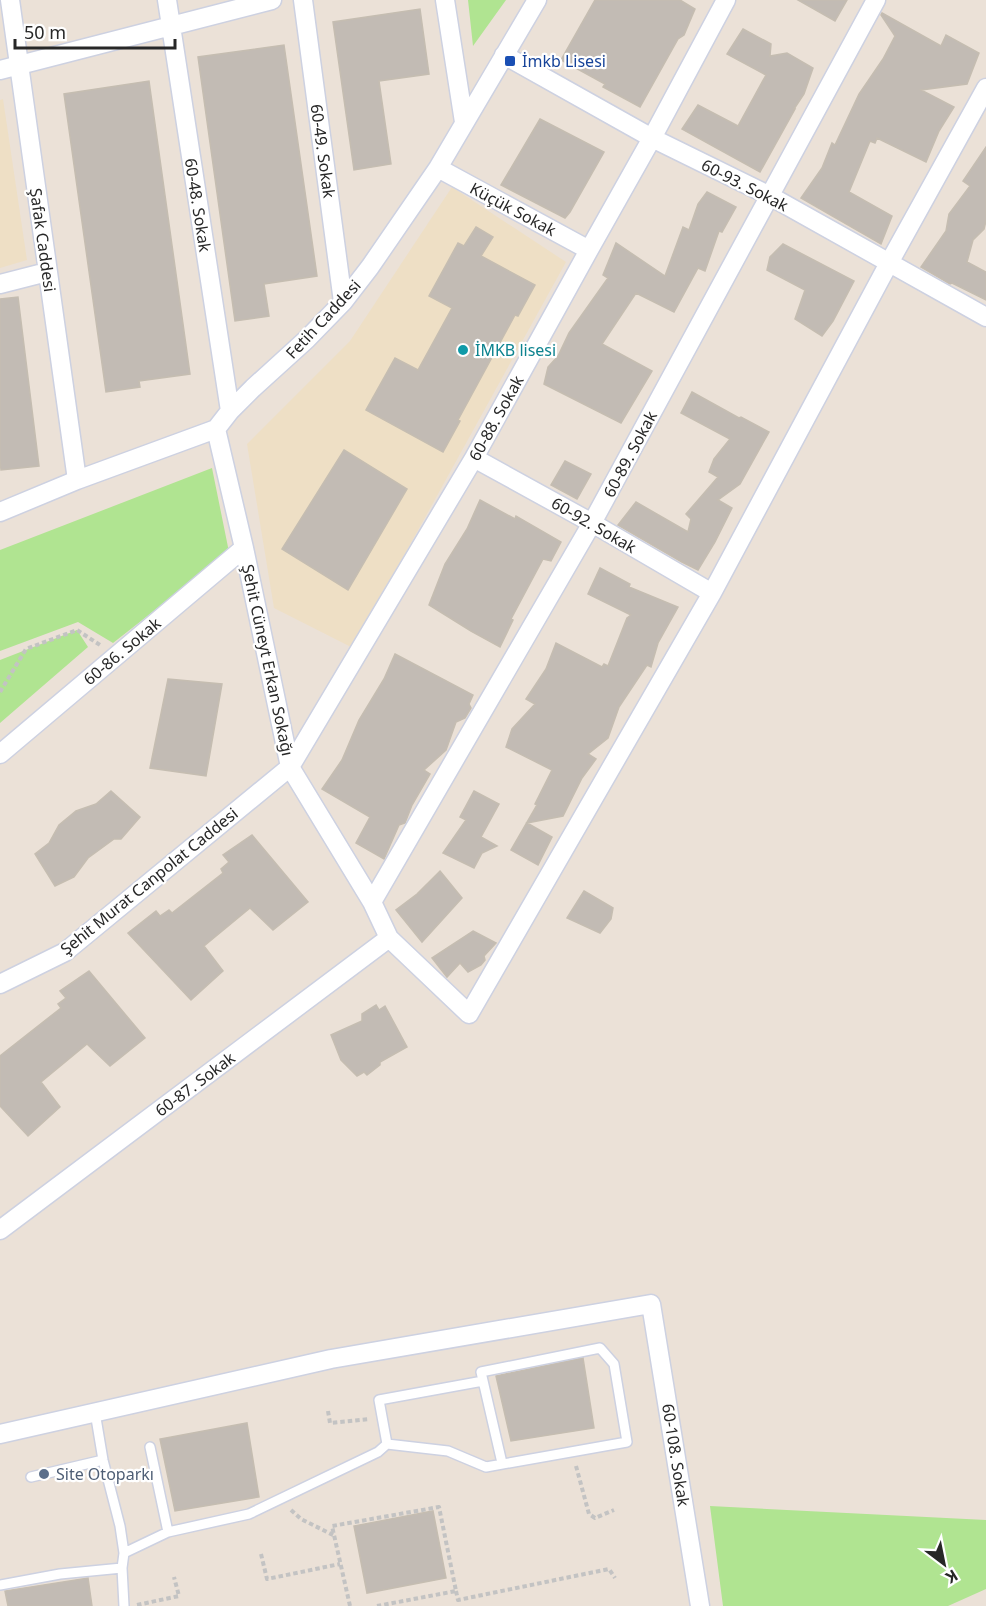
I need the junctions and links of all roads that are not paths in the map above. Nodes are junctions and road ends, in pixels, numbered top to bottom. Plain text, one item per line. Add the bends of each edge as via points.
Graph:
1 (10, 0) edge
2 (167, 0) edge
3 (272, 0) edge
4 (303, 0) edge
5 (445, 0) edge
6 (537, 0) edge
7 (726, 0) edge
8 (876, 0) edge
9 (171, 26) junction
10 (504, 55) junction
11 (19, 65) junction
12 (0, 70) edge
13 (986, 88) edge
14 (464, 122) junction
15 (652, 138) junction
16 (438, 168) junction
17 (770, 196) junction
18 (588, 250) junction
19 (889, 263) junction
20 (47, 272) junction
21 (0, 284) edge
22 (343, 302) junction
23 (986, 317) edge
24 (230, 411) junction
25 (216, 429) junction
26 (474, 458) junction
27 (76, 480) junction
28 (0, 512) edge
29 (592, 523) junction
30 (244, 548) junction
31 (712, 593) junction
32 (0, 754) edge
33 (290, 767) junction
34 (372, 902) junction
35 (389, 938) junction
36 (0, 984) edge
37 (1, 1228) edge
38 (483, 1381) junction
39 (95, 1412) junction
40 (0, 1434) edge
41 (387, 1444) junction
42 (150, 1447) dead end
43 (103, 1460) junction
44 (502, 1464) junction
45 (31, 1477) dead end
46 (168, 1532) junction
47 (124, 1553) junction
48 (122, 1568) junction
49 (0, 1586) edge
50 (124, 1606) edge
51 (700, 1606) edge

1 - 11 street, Şafak Caddesi
2 - 9 street, 60-48. Sokak
3 - 9 street
4 - 22 street, 60-49. Sokak
5 - 14 street
6 - 10 street, Fetih Caddesi
7 - 15 street, 60-88. Sokak
8 - 17 street, 60-89. Sokak
9 - 11 street
9 - 24 street, 60-48. Sokak
10 - 14 street, Fetih Caddesi
10 - 15 street, 60-93. Sokak
11 - 12 street
11 - 20 street, Şafak Caddesi
13 - 19 street
14 - 16 street, Fetih Caddesi
15 - 17 street, 60-93. Sokak
15 - 18 street, 60-88. Sokak
16 - 18 street, Küçük Sokak
16 - 22 street, Fetih Caddesi
17 - 19 street, 60-93. Sokak
17 - 29 street, 60-89. Sokak
18 - 26 street, 60-88. Sokak
19 - 23 street, 60-93. Sokak
19 - 31 street
20 - 21 street
20 - 27 street, Şafak Caddesi
22 - 24 street, Fetih Caddesi
24 - 25 street, Fetih Caddesi
25 - 27 street
25 - 30 street, Şehit Cüneyt Erkan Sokağı
26 - 29 street, 60-92. Sokak
26 - 33 street, 60-88. Sokak
27 - 28 street
29 - 31 street, 60-92. Sokak
29 - 34 street, 60-89. Sokak
30 - 32 street, 60-86. Sokak
30 - 33 street, Şehit Cüneyt Erkan Sokağı
31 - 35 street, Şehit Cüneyt Erkan Sokağı via 469,1014
33 - 34 street, Şehit Cüneyt Erkan Sokağı
33 - 36 street, Şehit Murat Canpolat Caddesi via 65,952
34 - 35 street, Şehit Cüneyt Erkan Sokağı
35 - 37 street, 60-87. Sokak
38 - 41 lane via 379,1401
38 - 44 lane
38 - 44 lane via 481,1372 600,1348 614,1364 627,1442
39 - 40 street
39 - 43 lane
39 - 51 street, 60-108. Sokak via 331,1359 651,1304
41 - 44 lane via 448,1451 486,1467
41 - 46 lane via 378,1452 249,1514
42 - 46 lane
43 - 45 lane
43 - 47 lane
46 - 47 lane
47 - 48 lane
48 - 49 lane via 60,1574
48 - 50 lane

